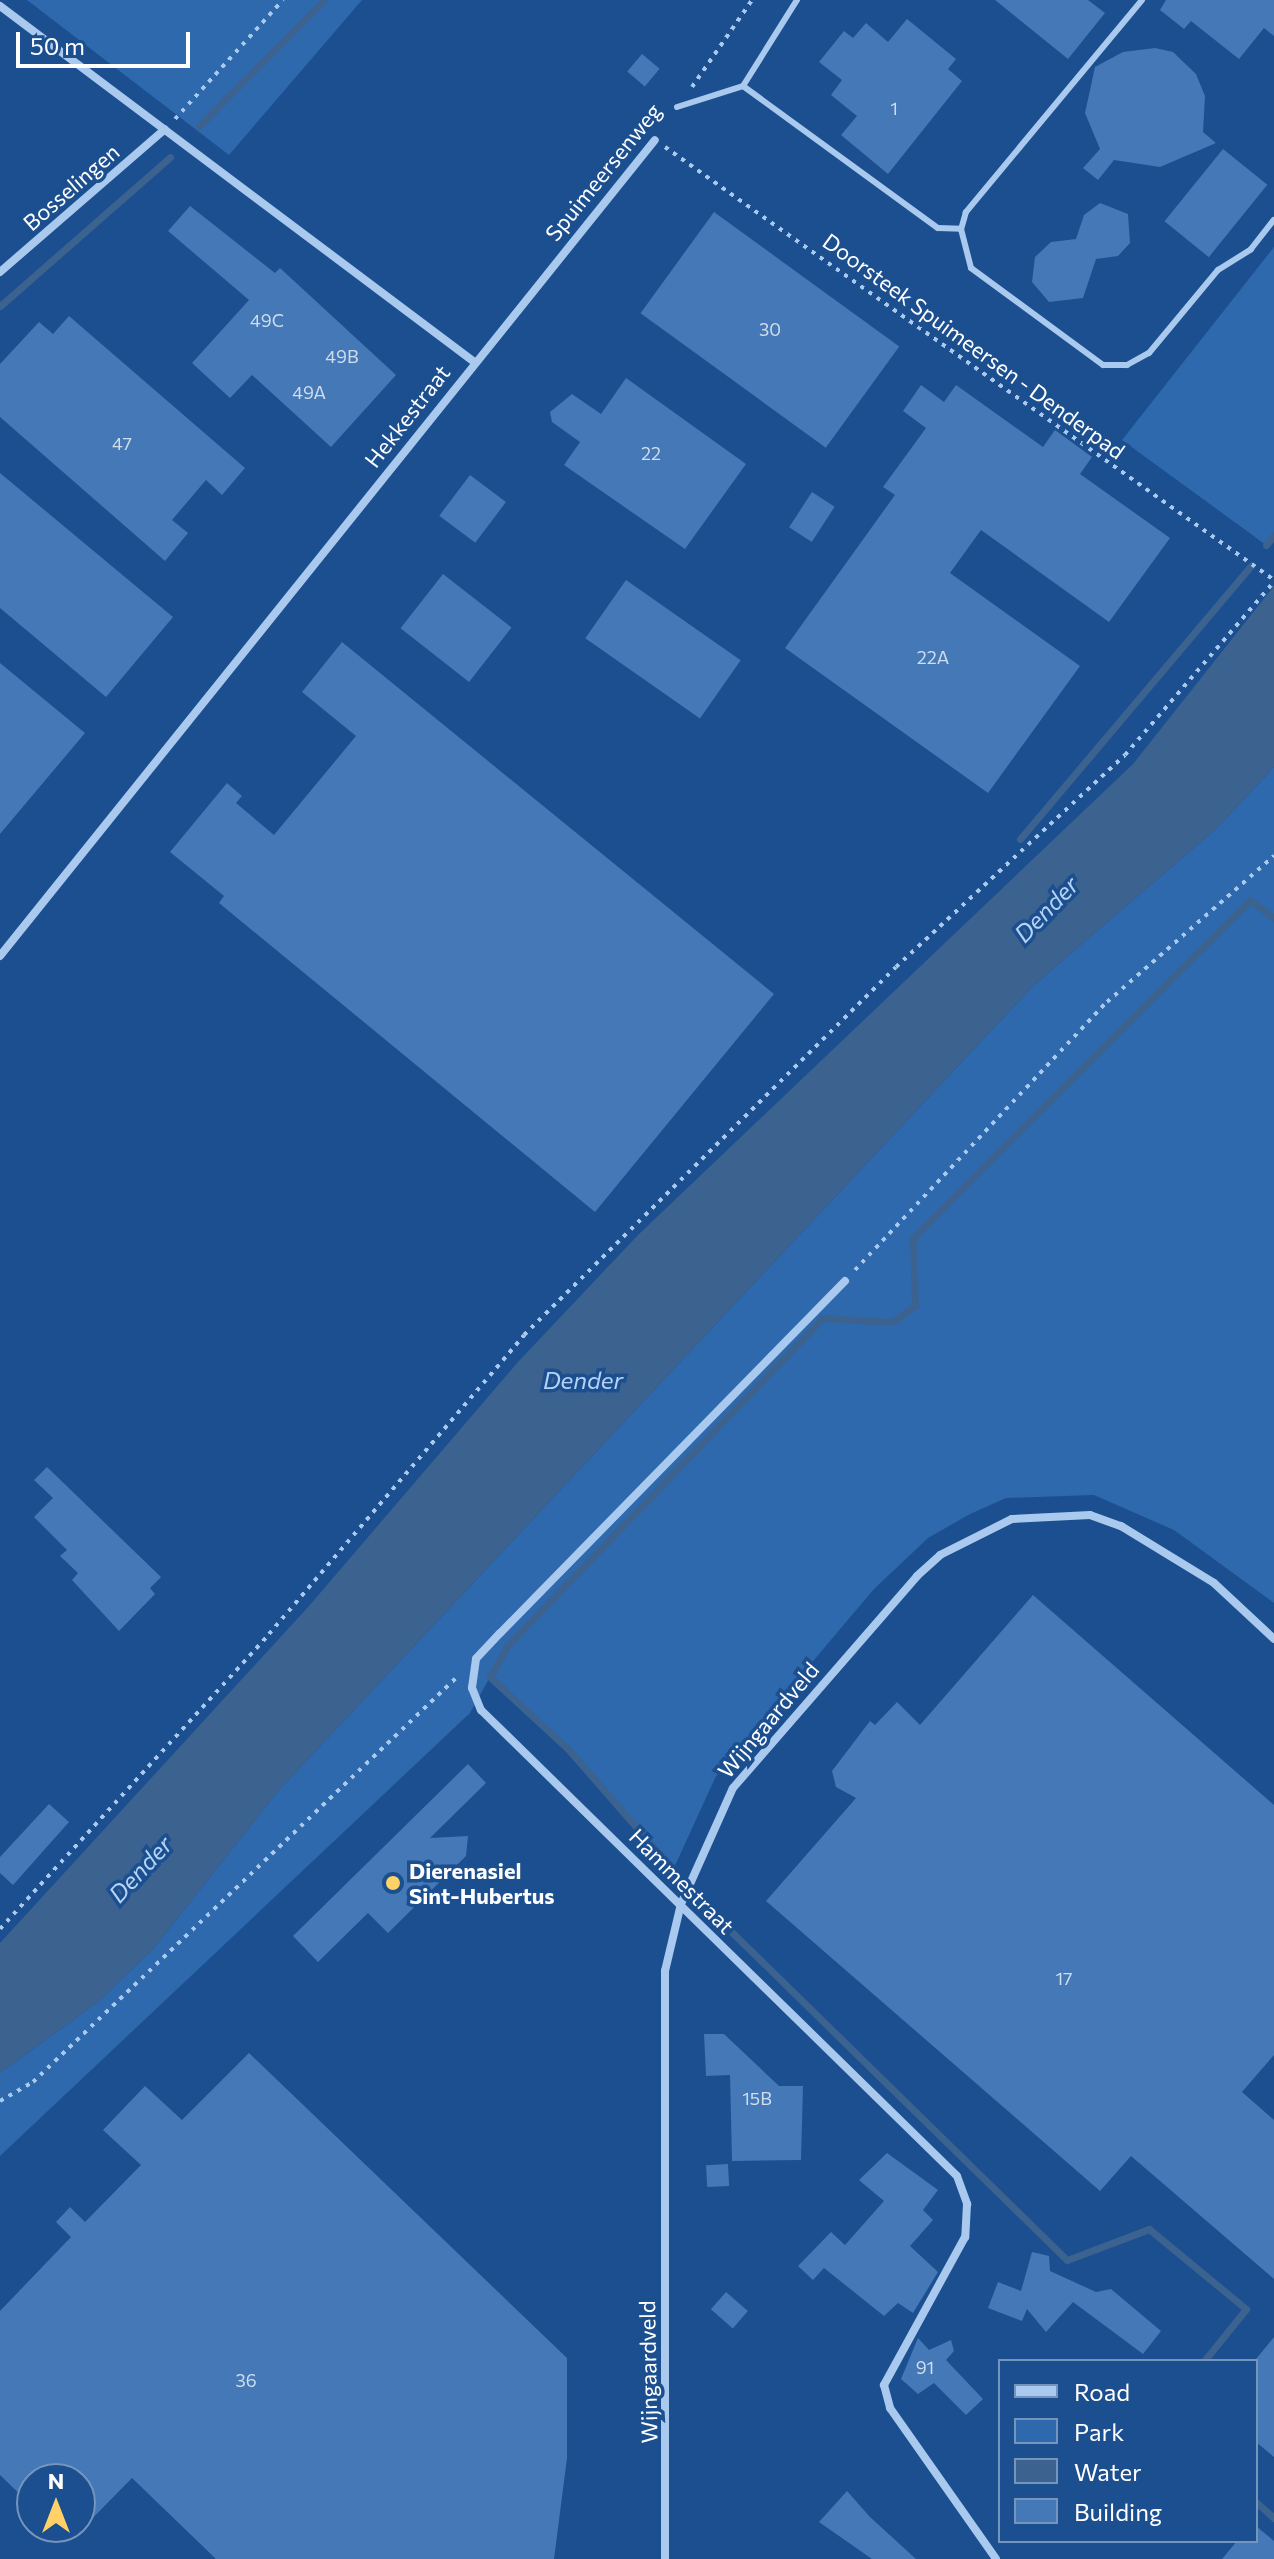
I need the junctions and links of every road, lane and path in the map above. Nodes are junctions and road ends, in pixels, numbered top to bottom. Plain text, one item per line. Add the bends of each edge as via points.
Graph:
1 (283, 0) edge
2 (752, 0) edge
3 (797, 0) edge
4 (1142, 0) edge
5 (0, 6) edge
6 (743, 86) junction
7 (677, 107) joint
8 (165, 129) junction
9 (655, 140) joint
10 (1274, 220) edge
11 (961, 229) junction
12 (0, 272) edge
13 (473, 361) junction
14 (1274, 581) edge
15 (1274, 856) edge
16 (0, 956) edge
17 (845, 1281) joint
18 (1274, 1639) edge
19 (476, 1659) junction
20 (681, 1904) junction
21 (0, 1929) edge
22 (0, 2101) edge
23 (665, 2559) edge
24 (996, 2559) edge

1 - 8 path
2 - 7 path, Spuimeersenweg
3 - 6 lane
4 - 11 lane via 966,212
5 - 8 street, Hekkestraat
6 - 7 lane
6 - 11 lane via 938,228
8 - 12 street, Bosselingen
8 - 13 street, Hekkestraat
9 - 13 street, Spuimeersenweg
9 - 14 path, Doorsteek Spuimeersen - Denderpad
10 - 11 lane via 1251,249 1218,270 1149,353 1127,365 1103,365 971,268
13 - 16 street, Hekkestraat
14 - 21 path via 1125,755 896,967 524,1335 269,1634
15 - 17 path via 1107,1002
17 - 19 street
18 - 20 street, Wijngaardveld via 1214,1583 1111,1523 1051,1514 979,1533 940,1555 890,1603 733,1788
19 - 20 street, Hammestraat via 472,1688 481,1710
19 - 22 path via 33,2082
20 - 23 street, Wijngaardveld via 662,2023
20 - 24 street, Hammestraat via 957,2176 967,2204 965,2237 884,2385 890,2408

